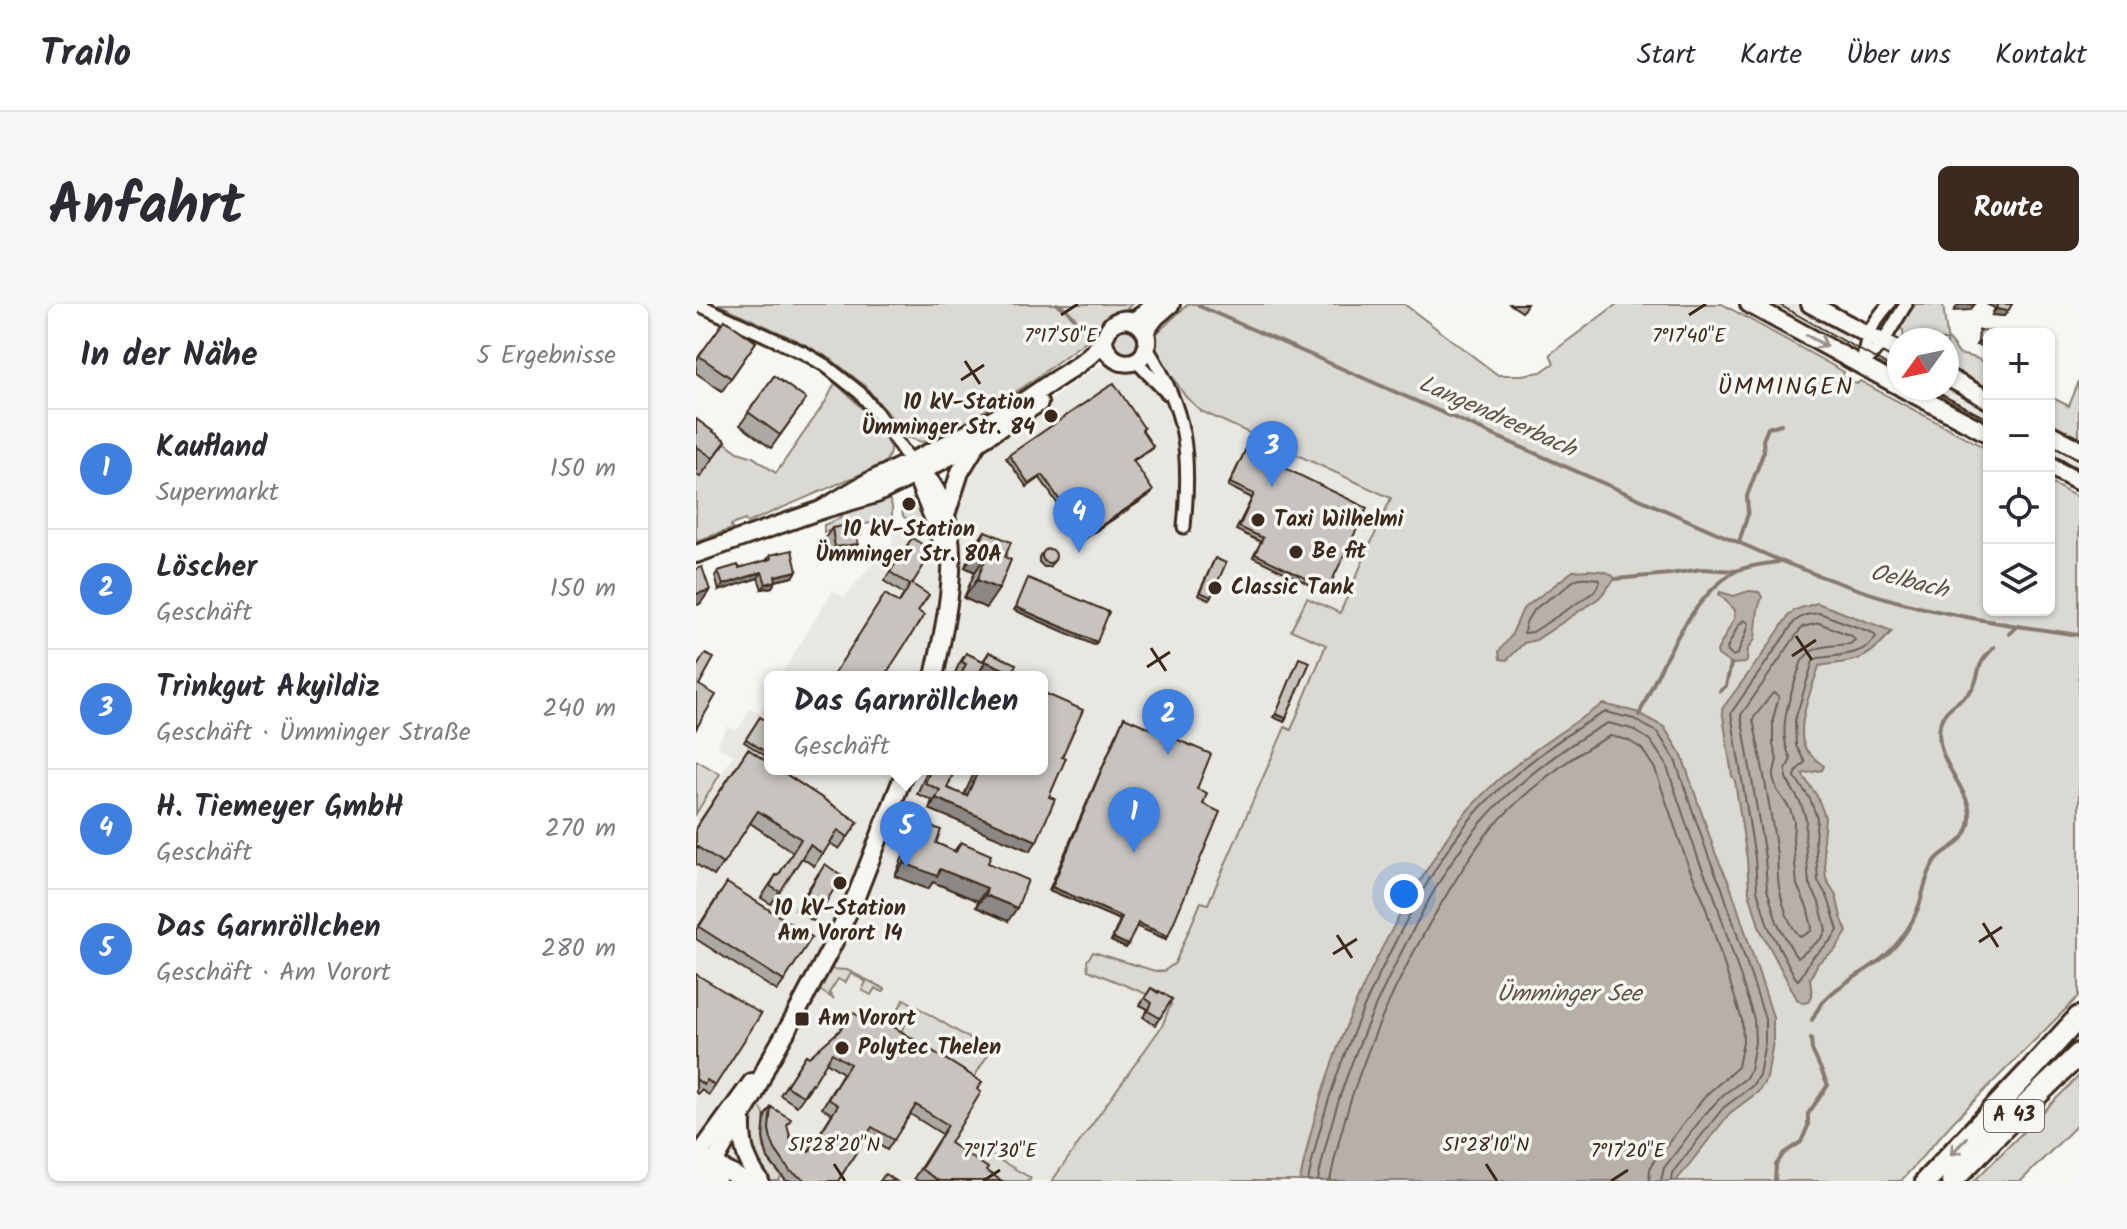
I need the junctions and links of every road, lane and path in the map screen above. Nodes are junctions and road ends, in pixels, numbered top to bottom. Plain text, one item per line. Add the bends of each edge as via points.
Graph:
1 (697, 304) edge
2 (1153, 304) edge
3 (1171, 304) edge
4 (1749, 304) edge
5 (1810, 304) edge
6 (1889, 304) edge
7 (1906, 304) edge
8 (1867, 334) junction
9 (1104, 340) junction
10 (1141, 340) junction
11 (1883, 342) junction
12 (1887, 344) edge
13 (1111, 357) junction
14 (1862, 366) junction
15 (1887, 379) edge
16 (1959, 384) edge
17 (1983, 397) edge
18 (1925, 400) edge
19 (1983, 431) edge
20 (2055, 436) edge
21 (979, 441) junction
22 (2079, 449) edge
23 (2055, 469) edge
24 (916, 470) junction
25 (2079, 482) edge
26 (946, 515) junction
27 (1184, 527) dead end
28 (696, 554) edge
29 (950, 572) junction
30 (935, 671) edge
31 (904, 775) edge
32 (2079, 1017) edge
33 (2079, 1025) edge
34 (2079, 1054) edge
35 (767, 1065) junction
36 (2030, 1071) junction
37 (742, 1116) junction
38 (701, 1162) edge
39 (717, 1181) edge
40 (745, 1181) edge
41 (760, 1181) edge
42 (1926, 1181) edge
43 (1952, 1181) edge

1 - 24 street via 826,366 860,393
2 - 10 street
3 - 10 street
4 -> 14 street
5 - 8 street
6 - 8 street
7 - 11 street
8 - 11 street
8 - 14 street
9 - 10 street via 1107,329 1125,319
9 - 13 street
9 - 24 street via 1025,401
10 - 13 street via 1124,363
10 - 27 street via 1182,424
11 - 12 street
11 - 14 street
13 - 21 street
14 - 15 street
16 - 17 street
18 - 19 street
20 - 22 street
21 - 24 street
21 - 26 street via 960,472
23 - 25 street
24 - 26 street via 931,482
24 - 28 street via 876,494
24 - 29 street
26 - 29 street
29 - 30 street
31 - 35 street via 857,894
32 - 36 highway
33 - 36 highway, A 43
34 - 43 highway, A 43
35 - 37 street
35 - 38 street
36 -> 42 highway, A 43
37 - 38 street
37 - 41 street via 744,1153
38 - 39 street
38 - 40 street

